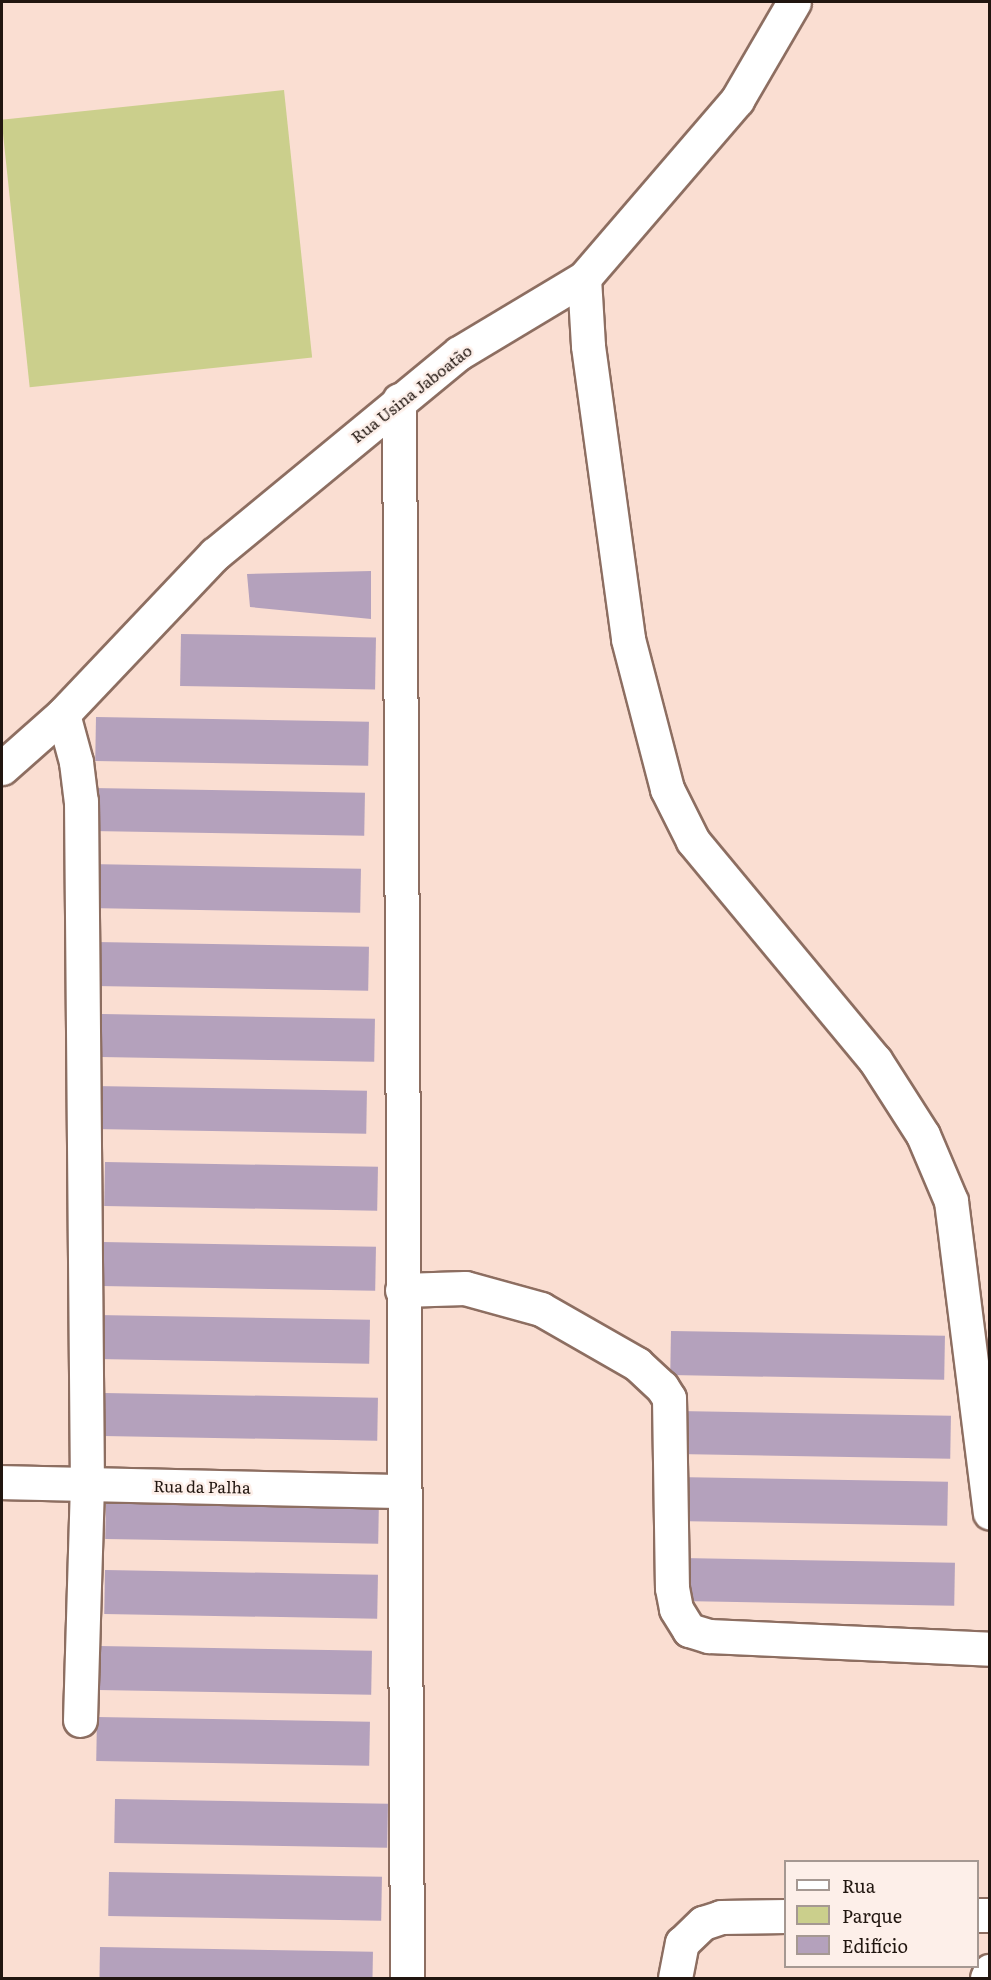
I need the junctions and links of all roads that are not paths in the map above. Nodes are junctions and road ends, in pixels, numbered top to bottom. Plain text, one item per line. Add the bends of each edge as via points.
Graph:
1 (794, 2) edge
2 (584, 278) junction
3 (399, 400) junction
4 (63, 714) junction
5 (2, 768) edge
6 (402, 1290) junction
7 (2, 1482) edge
8 (87, 1484) junction
9 (402, 1491) junction
10 (990, 1513) edge
11 (990, 1649) edge
12 (80, 1720) dead end
13 (784, 1916) edge
14 (990, 1971) edge
15 (407, 1978) edge
16 (675, 1978) edge
17 (987, 1978) edge

1 - 2 street, Rua Usina Jaboatão via 737,100
2 - 3 street, Rua Usina Jaboatão via 478,341
2 - 10 street via 590,357 628,639 667,789 693,841 875,1060 923,1135 951,1201
3 - 4 street, Rua Usina Jaboatão via 215,554
3 - 6 street
4 - 5 street, Rua Usina Jaboatão
4 - 8 street via 81,801
6 - 9 street
6 - 11 street via 465,1288 541,1309 637,1364 662,1387 669,1398 672,1588 681,1622 689,1630 709,1636
7 - 8 street, Rua da Palha
8 - 9 street, Rua da Palha
8 - 12 street
9 - 15 street
13 - 16 street via 721,1917 703,1923 682,1943
14 - 17 street

